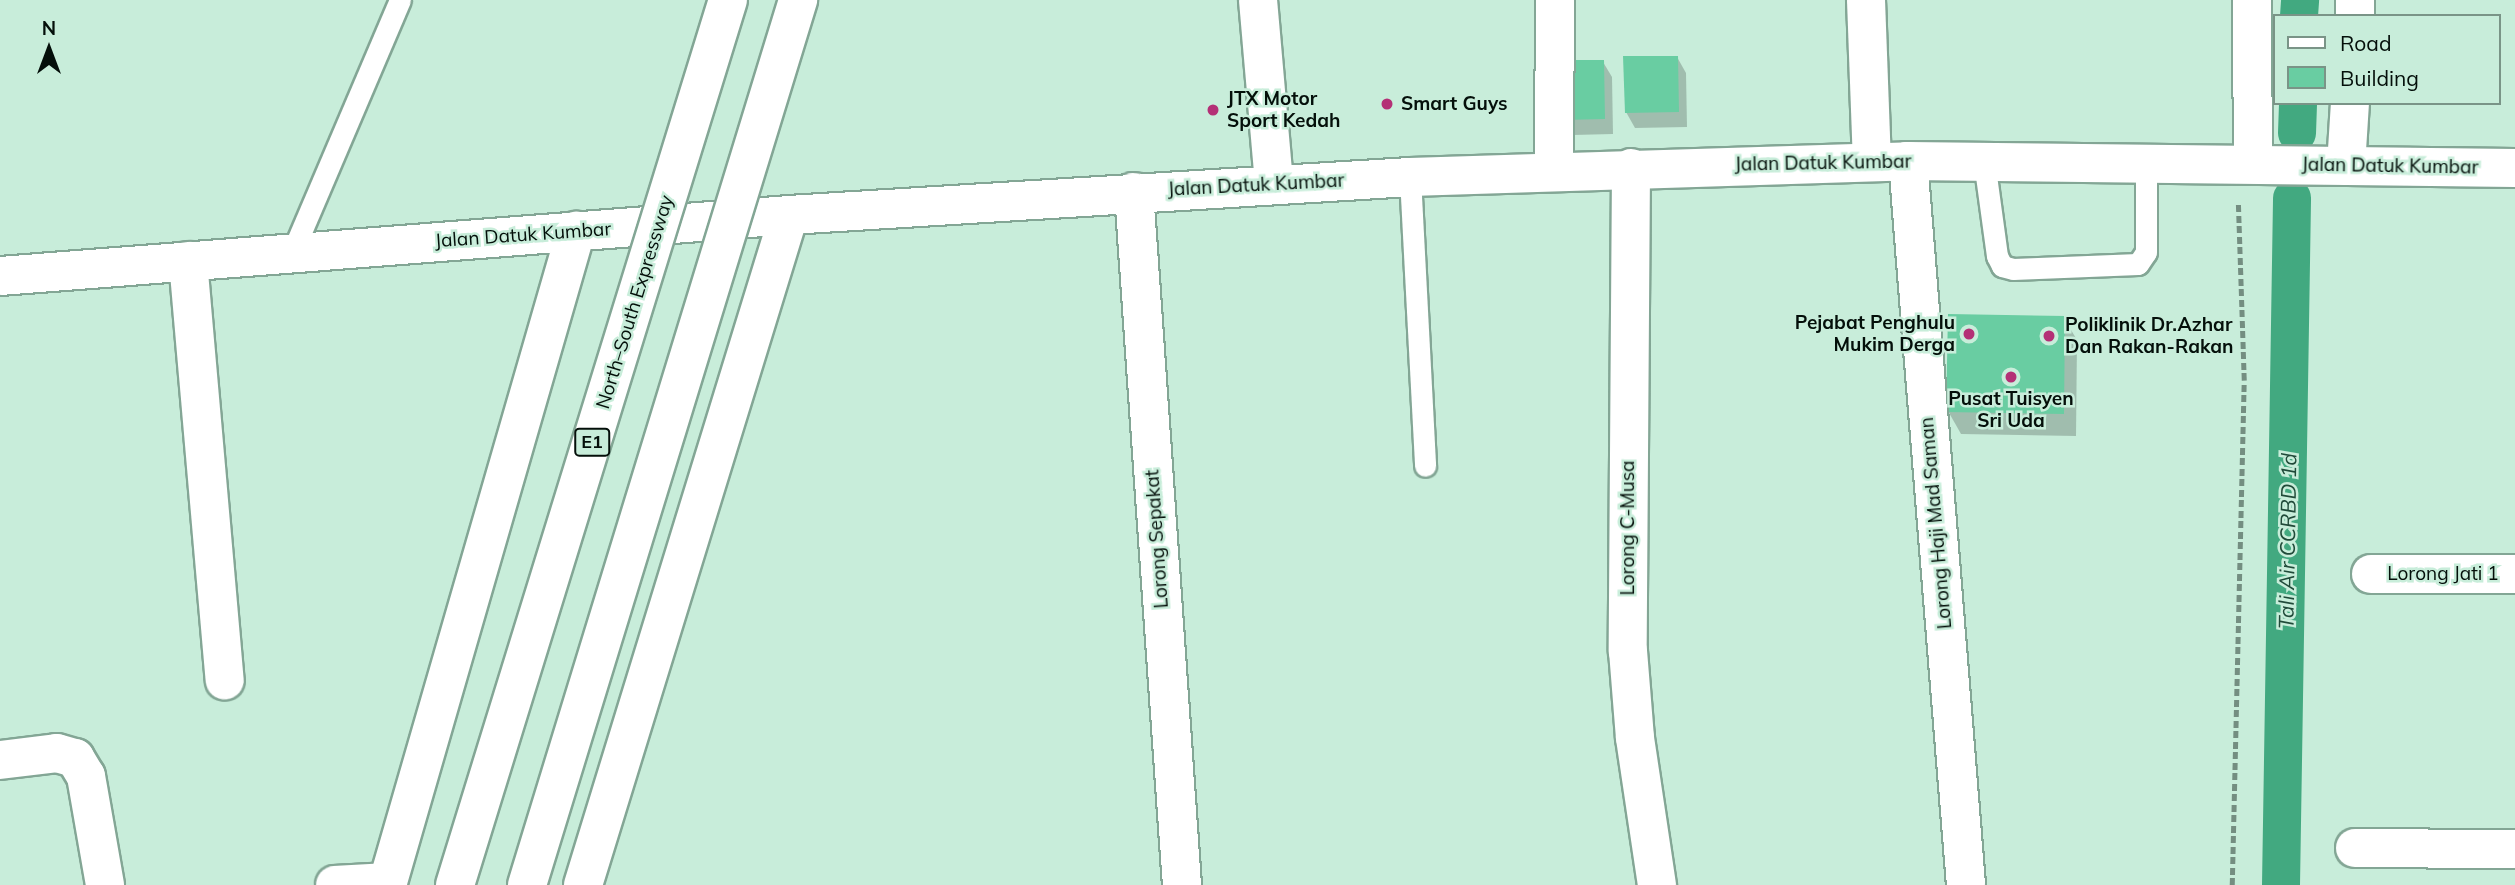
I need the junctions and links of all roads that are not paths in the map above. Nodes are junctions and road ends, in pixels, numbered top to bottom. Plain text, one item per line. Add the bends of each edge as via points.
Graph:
1 (400, 0) edge
2 (728, 0) edge
3 (798, 0) edge
4 (1258, 0) edge
5 (1555, 0) edge
6 (1866, 0) edge
7 (2252, 0) edge
8 (2350, 105) edge
9 (1890, 161) junction
10 (1984, 161) junction
11 (2146, 161) junction
12 (2245, 164) junction
13 (2346, 166) junction
14 (1631, 168) junction
15 (2515, 168) edge
16 (1554, 171) junction
17 (1410, 177) junction
18 (1273, 183) junction
19 (1134, 192) junction
20 (789, 215) junction
21 (576, 231) junction
22 (292, 253) junction
23 (188, 261) junction
24 (0, 276) edge
25 (1425, 467) dead end
26 (2371, 574) dead end
27 (2515, 574) edge
28 (225, 680) dead end
29 (0, 760) edge
30 (2355, 848) dead end
31 (2515, 849) edge
32 (105, 885) edge
33 (335, 885) edge
34 (455, 885) edge
35 (527, 885) edge
36 (583, 885) edge
37 (1182, 885) edge
38 (1657, 885) edge
39 (1966, 885) edge

1 - 22 lane
2 - 34 main road, North–South Expressway / E1, bridge
3 - 35 main road, bridge
4 - 18 main road
5 - 16 main road
6 - 9 main road, Lorong Haji Mad Saman
7 - 12 main road
8 - 13 main road
9 - 10 main road, Jalan Datuk Kumbar
9 - 14 main road, Jalan Datuk Kumbar
9 - 39 main road, Lorong Haji Mad Saman
10 - 11 main road, Jalan Datuk Kumbar
10 - 11 lane via 1997,257 2013,269 2138,264 2146,252
11 - 12 main road, Jalan Datuk Kumbar
12 - 13 main road, Jalan Datuk Kumbar
13 - 15 main road, Jalan Datuk Kumbar
14 - 16 main road, Jalan Datuk Kumbar
14 - 38 main road, Lorong C-Musa via 1628,651 1635,738
16 - 17 main road, Jalan Datuk Kumbar
17 - 18 main road, Jalan Datuk Kumbar
17 - 25 lane
18 - 19 main road, Jalan Datuk Kumbar
19 - 20 main road, Jalan Datuk Kumbar
19 - 37 main road, Lorong Sepakat
20 - 21 main road, Jalan Datuk Kumbar
20 - 36 main road
21 - 22 main road, Jalan Datuk Kumbar
21 - 33 main road via 388,882
22 - 23 main road, Jalan Datuk Kumbar
23 - 24 main road, Jalan Datuk Kumbar
23 - 28 main road
26 - 27 main road, Lorong Jati 1
29 - 32 main road via 57,753 75,758 81,765
30 - 31 main road

